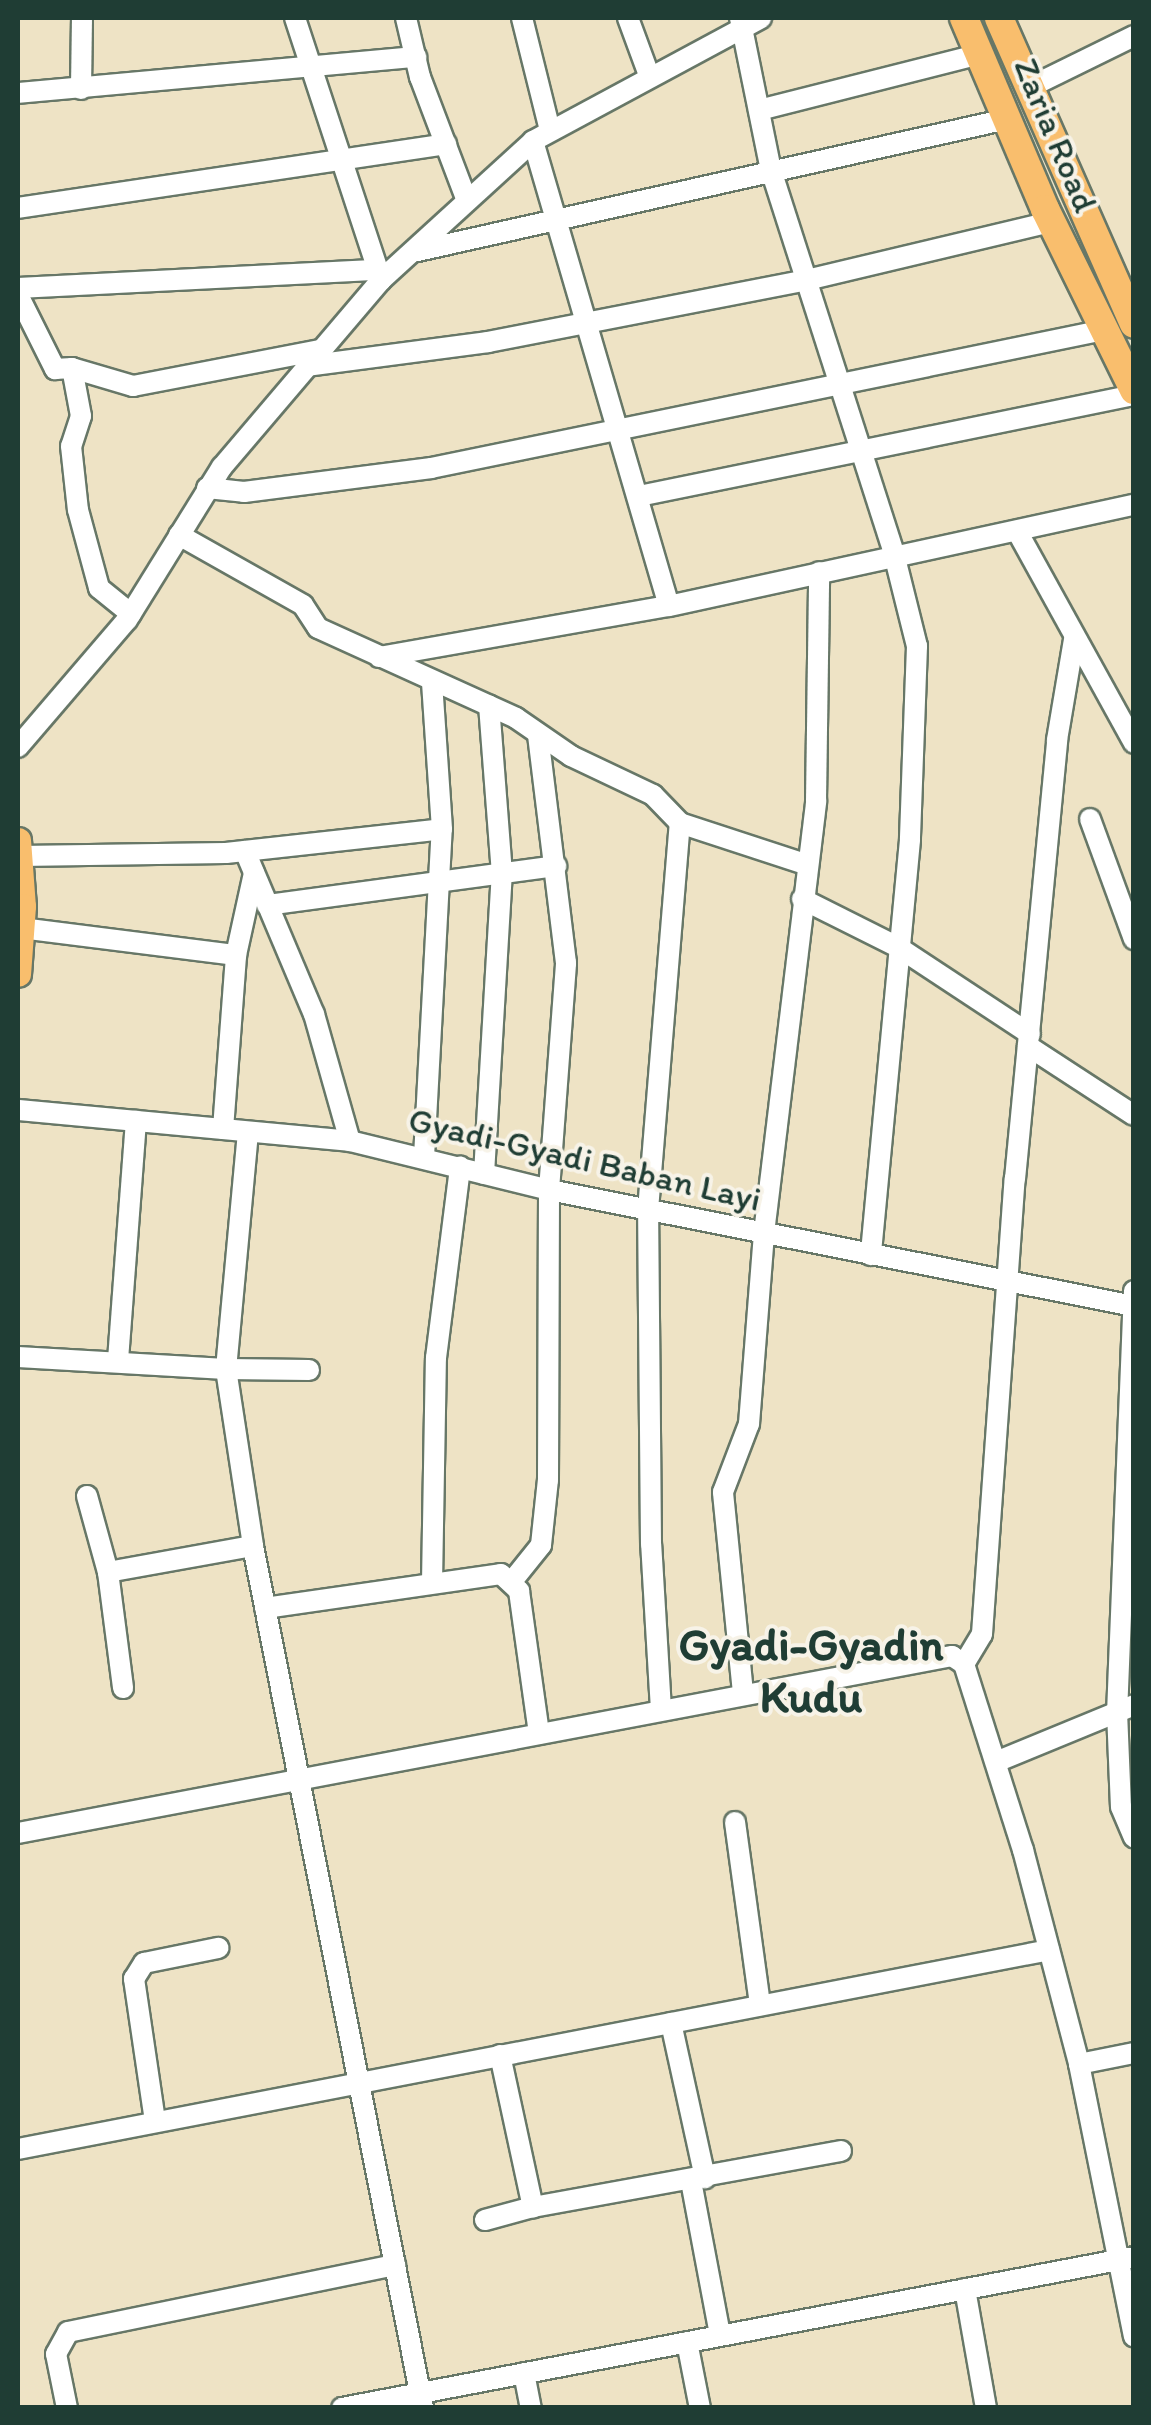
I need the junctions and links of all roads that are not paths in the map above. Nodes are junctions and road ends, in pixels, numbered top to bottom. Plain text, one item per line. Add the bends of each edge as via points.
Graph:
1 (82, 18) edge
2 (295, 18) edge
3 (406, 18) edge
4 (522, 18) edge
5 (628, 18) edge
6 (964, 18) edge
7 (999, 18) edge
8 (748, 21) edge
9 (1134, 36) edge
10 (980, 54) junction
11 (416, 56) junction
12 (310, 67) junction
13 (649, 75) junction
14 (1030, 87) junction
15 (81, 89) junction
16 (18, 92) edge
17 (759, 110) junction
18 (1006, 119) junction
19 (542, 136) junction
20 (446, 144) junction
21 (341, 162) junction
22 (771, 170) junction
23 (466, 198) junction
24 (18, 208) edge
25 (556, 220) junction
26 (1051, 222) junction
27 (413, 252) junction
28 (379, 275) junction
29 (807, 280) junction
30 (18, 291) edge
31 (588, 322) junction
32 (1134, 324) edge
33 (1104, 330) junction
34 (313, 358) junction
35 (72, 368) junction
36 (838, 383) junction
37 (1134, 392) edge
38 (619, 432) junction
39 (861, 453) junction
40 (207, 488) junction
41 (639, 496) junction
42 (1134, 505) edge
43 (1017, 532) junction
44 (179, 535) junction
45 (894, 554) junction
46 (819, 572) junction
47 (669, 606) junction
48 (131, 614) junction
49 (1074, 638) junction
50 (380, 657) junction
51 (432, 682) junction
52 (490, 705) junction
53 (538, 734) junction
54 (1134, 743) edge
55 (18, 747) edge
56 (1090, 820) dead end
57 (680, 824) junction
58 (442, 829) junction
59 (19, 848) edge
60 (245, 851) junction
61 (805, 864) junction
62 (556, 866) junction
63 (254, 873) junction
64 (502, 874) junction
65 (441, 880) junction
66 (802, 899) junction
67 (266, 905) junction
68 (21, 928) junction
69 (1134, 939) edge
70 (898, 947) junction
71 (236, 955) junction
72 (18, 974) edge
73 (1029, 1040) junction
74 (18, 1110) edge
75 (1134, 1115) edge
76 (136, 1121) junction
77 (223, 1129) junction
78 (248, 1132) junction
79 (350, 1141) junction
80 (424, 1158) junction
81 (460, 1168) junction
82 (484, 1174) junction
83 (549, 1190) junction
84 (648, 1210) junction
85 (764, 1233) junction
86 (871, 1254) junction
87 (1006, 1282) junction
88 (1134, 1291) edge
89 (1133, 1306) edge
90 (18, 1357) edge
91 (118, 1360) junction
92 (226, 1369) junction
93 (308, 1370) dead end
94 (87, 1496) dead end
95 (253, 1546) junction
96 (108, 1572) junction
97 (512, 1580) junction
98 (432, 1583) junction
99 (266, 1608) junction
100 (964, 1664) junction
101 (123, 1688) dead end
102 (743, 1694) junction
103 (1125, 1709) edge
104 (662, 1710) junction
105 (539, 1734) junction
106 (996, 1762) junction
107 (300, 1780) junction
108 (735, 1822) dead end
109 (18, 1833) edge
110 (1132, 1833) edge
111 (218, 1948) dead end
112 (1049, 1950) junction
113 (760, 2005) junction
114 (671, 2023) junction
115 (1134, 2052) edge
116 (500, 2055) junction
117 (1079, 2064) junction
118 (359, 2082) junction
119 (155, 2122) junction
120 (18, 2148) edge
121 (841, 2152) dead end
122 (698, 2180) junction
123 (533, 2207) junction
124 (485, 2220) dead end
125 (1126, 2258) edge
126 (395, 2265) junction
127 (965, 2289) junction
128 (720, 2335) junction
129 (1134, 2337) edge
130 (687, 2342) junction
131 (524, 2372) junction
132 (422, 2400) edge
133 (67, 2408) edge
134 (342, 2408) edge
135 (531, 2408) edge
136 (700, 2408) edge
137 (986, 2408) edge

1 - 15 street
2 - 12 street
3 - 11 street
4 - 19 street
5 - 13 street
6 - 10 highway, Zaria Road
7 - 14 highway, Zaria Road
8 - 13 street
8 - 17 street
9 - 14 street
10 - 17 street
10 - 18 highway, Zaria Road
11 - 12 street
11 - 20 street
12 - 15 street
12 - 21 street
13 - 19 street
14 - 32 highway, Zaria Road
15 - 16 street
17 - 22 street
18 - 22 street
18 - 26 highway, Zaria Road
19 - 23 street
19 - 25 street
20 - 21 street
20 - 23 street
21 - 24 street
21 - 28 street
22 - 25 street
22 - 29 street
23 - 27 street
25 - 27 street
25 - 31 street
26 - 29 street
26 - 33 highway, Zaria Road
27 - 28 street
28 - 30 street
28 - 34 street
29 - 31 street
29 - 36 street
30 - 35 street via 55,369
31 - 34 street
31 - 38 street
33 - 36 street
33 - 37 highway, Zaria Road
34 - 35 street via 133,386
34 - 40 street
35 - 48 street via 81,416 70,446 78,510 99,588
36 - 38 street
36 - 39 street
37 - 39 street
38 - 40 street via 431,468 244,492
38 - 41 street
39 - 41 street
39 - 45 street
40 - 44 street
41 - 47 street
42 - 43 street
43 - 45 street
43 - 49 street
44 - 48 street
44 - 50 street via 303,605 318,628
45 - 46 street
45 - 70 street via 920,675
46 - 47 street
46 - 61 street via 820,754
47 - 50 street
48 - 55 street
49 - 54 street
49 - 73 street via 1057,740
50 - 51 street
51 - 52 street
51 - 58 street
52 - 53 street
52 - 64 street
53 - 57 street via 652,795
53 - 62 street
56 - 69 street
57 - 61 street
57 - 84 street
58 - 60 street
58 - 65 street
59 - 60 street
59 - 68 main road
60 - 63 street
61 - 66 street
62 - 64 street
62 - 83 street via 566,963
63 - 67 street
63 - 71 street
64 - 65 street
64 - 82 street
65 - 67 street
65 - 80 street
66 - 70 street
66 - 85 street
67 - 79 street via 314,1014
68 - 71 street
68 - 72 main road
70 - 73 street
70 - 86 street
71 - 77 street
73 - 75 street
73 - 87 street
74 - 76 street, Gyadi-Gyadi Baban Layi
76 - 77 street, Gyadi-Gyadi Baban Layi
76 - 91 street
77 - 78 street, Gyadi-Gyadi Baban Layi
78 - 79 street, Gyadi-Gyadi Baban Layi
78 - 92 street
79 - 80 street, Gyadi-Gyadi Baban Layi
80 - 81 street, Gyadi-Gyadi Baban Layi
81 - 82 street, Gyadi-Gyadi Baban Layi
81 - 98 street via 436,1358
82 - 83 street, Gyadi-Gyadi Baban Layi
83 - 84 street, Gyadi-Gyadi Baban Layi
83 - 97 street via 548,1480 540,1545
84 - 85 street, Gyadi-Gyadi Baban Layi
84 - 104 street via 651,1544
85 - 86 street, Gyadi-Gyadi Baban Layi
85 - 102 street via 749,1424 723,1492
86 - 87 street, Gyadi-Gyadi Baban Layi
87 - 89 street, Gyadi-Gyadi Baban Layi
87 - 100 street via 982,1634
88 - 89 street
89 - 103 street
90 - 91 street
91 - 92 street
92 - 93 street
92 - 95 street
94 - 96 street
95 - 96 street
95 - 99 street
96 - 101 street
97 - 98 street via 491,1574
97 - 105 street
98 - 99 street
99 - 107 street
100 - 102 street via 941,1655
100 - 106 street
102 - 104 street
103 - 106 street
103 - 110 street via 1121,1807
104 - 105 street
105 - 107 street
106 - 112 street
107 - 109 street
107 - 118 street
108 - 113 street
111 - 119 street via 144,1963 134,1979
112 - 113 street
112 - 117 street
113 - 114 street
114 - 116 street
114 - 122 street
115 - 117 street
116 - 118 street
116 - 123 street
117 - 125 street
118 - 119 street
118 - 126 street
119 - 120 street
121 - 122 street
122 - 123 street
122 - 128 street
123 - 124 street
125 - 127 street
125 - 129 street
126 - 132 street
126 - 133 street via 86,2324 68,2332 56,2354
127 - 128 street
127 - 137 street
128 - 130 street
130 - 131 street
130 - 136 street
131 - 132 street
131 - 135 street
132 - 134 street

